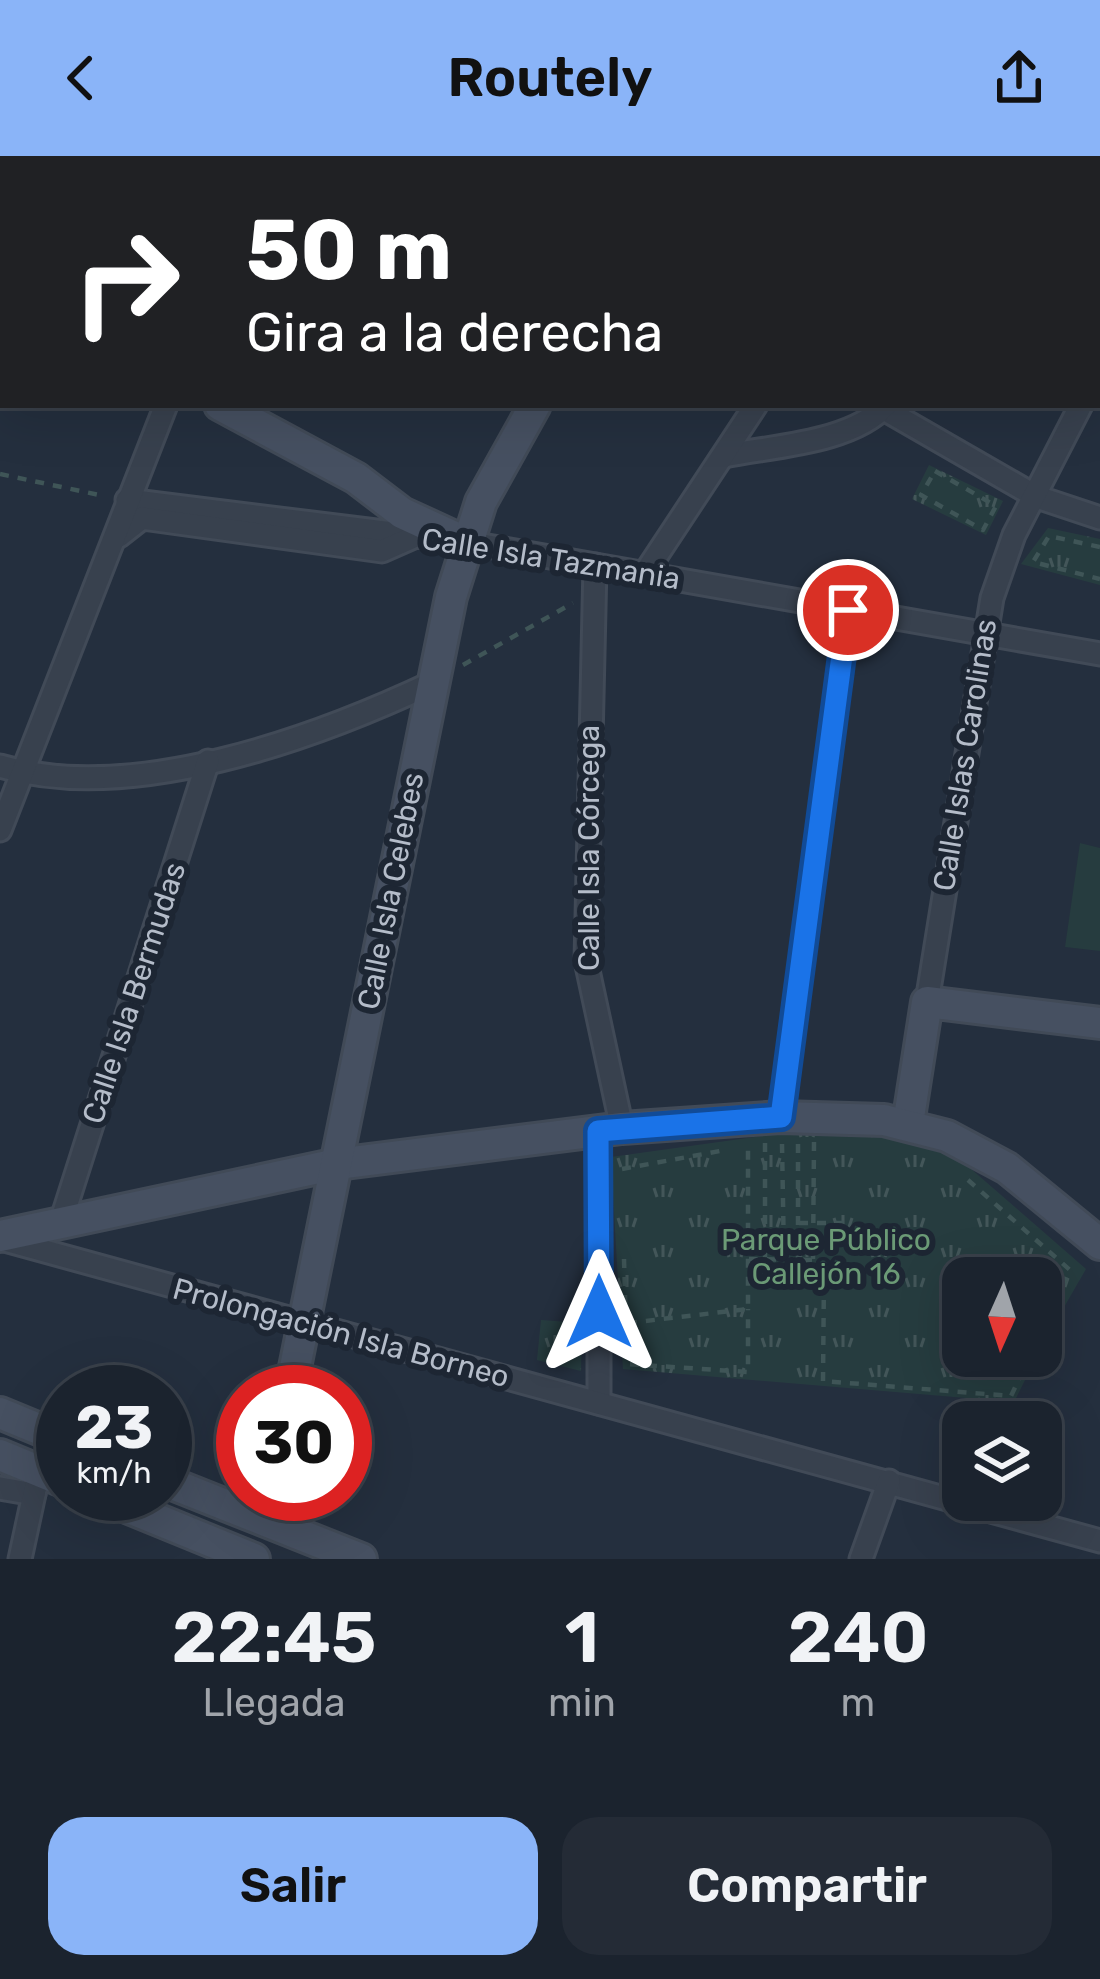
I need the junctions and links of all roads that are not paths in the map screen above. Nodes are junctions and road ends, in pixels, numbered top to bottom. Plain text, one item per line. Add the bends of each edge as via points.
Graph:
1 (165, 408) edge
2 (226, 408) edge
3 (533, 408) edge
4 (753, 408) edge
5 (883, 408) edge
6 (887, 408) edge
7 (1080, 408) edge
8 (724, 456) junction
9 (1037, 497) junction
10 (128, 500) junction
11 (1100, 518) edge
12 (416, 536) junction
13 (465, 542) junction
14 (110, 545) junction
15 (596, 565) junction
16 (645, 573) junction
17 (848, 610) junction
18 (983, 633) junction
19 (1100, 654) edge
20 (432, 683) junction
21 (208, 761) junction
22 (0, 766) edge
23 (24, 773) junction
24 (0, 830) edge
25 (927, 1002) junction
26 (1100, 1023) edge
27 (908, 1124) junction
28 (610, 1129) junction
29 (769, 1131) junction
30 (338, 1164) junction
31 (60, 1225) junction
32 (0, 1237) edge
33 (1100, 1244) edge
34 (306, 1325) junction
35 (296, 1365) edge
36 (599, 1403) junction
37 (0, 1413) edge
38 (36, 1428) edge
39 (0, 1455) edge
40 (36, 1477) edge
41 (889, 1481) junction
42 (36, 1483) edge
43 (0, 1488) edge
44 (36, 1510) edge
45 (160, 1521) edge
46 (259, 1521) edge
47 (289, 1521) edge
48 (1100, 1541) edge
49 (20, 1559) edge
50 (251, 1559) edge
51 (362, 1559) edge
52 (861, 1559) edge

1 - 10 street
2 - 13 street
3 - 13 street, Calle Isla Celebes
4 - 8 street
5 - 8 street via 844,430
6 - 9 street
7 - 9 street, Calle Islas Carolinas
8 - 16 street
9 - 11 street
9 - 18 street, Calle Islas Carolinas via 1001,567
10 - 12 street, Calle Isla Tazmania
10 - 14 street
12 - 13 street, Calle Isla Tazmania
12 - 14 street via 382,551 142,518
13 - 15 street, Calle Isla Tazmania
13 - 20 street, Calle Isla Celebes
14 - 23 street
15 - 16 street, Calle Isla Tazmania
15 - 28 street, Calle Isla Córcega via 586,961
16 - 17 street, Calle Isla Tazmania
17 - 18 street, Calle Isla Tazmania
17 - 29 street
18 - 19 street, Calle Isla Tazmania
18 - 25 street, Calle Islas Carolinas
20 - 21 street via 366,714
20 - 30 street, Calle Isla Celebes
21 - 23 street via 75,776
21 - 31 street, Calle Isla Bermudas
22 - 23 street
23 - 24 street
25 - 26 street
25 - 27 street, Calle Islas Carolinas
27 - 29 street
27 - 33 street via 1007,1168
28 - 29 street
28 - 30 street
28 - 36 street, Calle Isla Córcega
30 - 31 street
30 - 34 street, Calle Isla Celebes
31 - 32 street
32 - 34 street, Prolongación Isla Borneo
34 - 35 street, Calle Isla Celebes
34 - 36 street, Prolongación Isla Borneo
36 - 41 street, Prolongación Isla Borneo
37 - 38 street
39 - 40 street
41 - 48 street, Prolongación Isla Borneo
41 - 52 street
42 - 43 street
44 - 49 street
45 - 50 street
46 - 50 street
47 - 51 street

